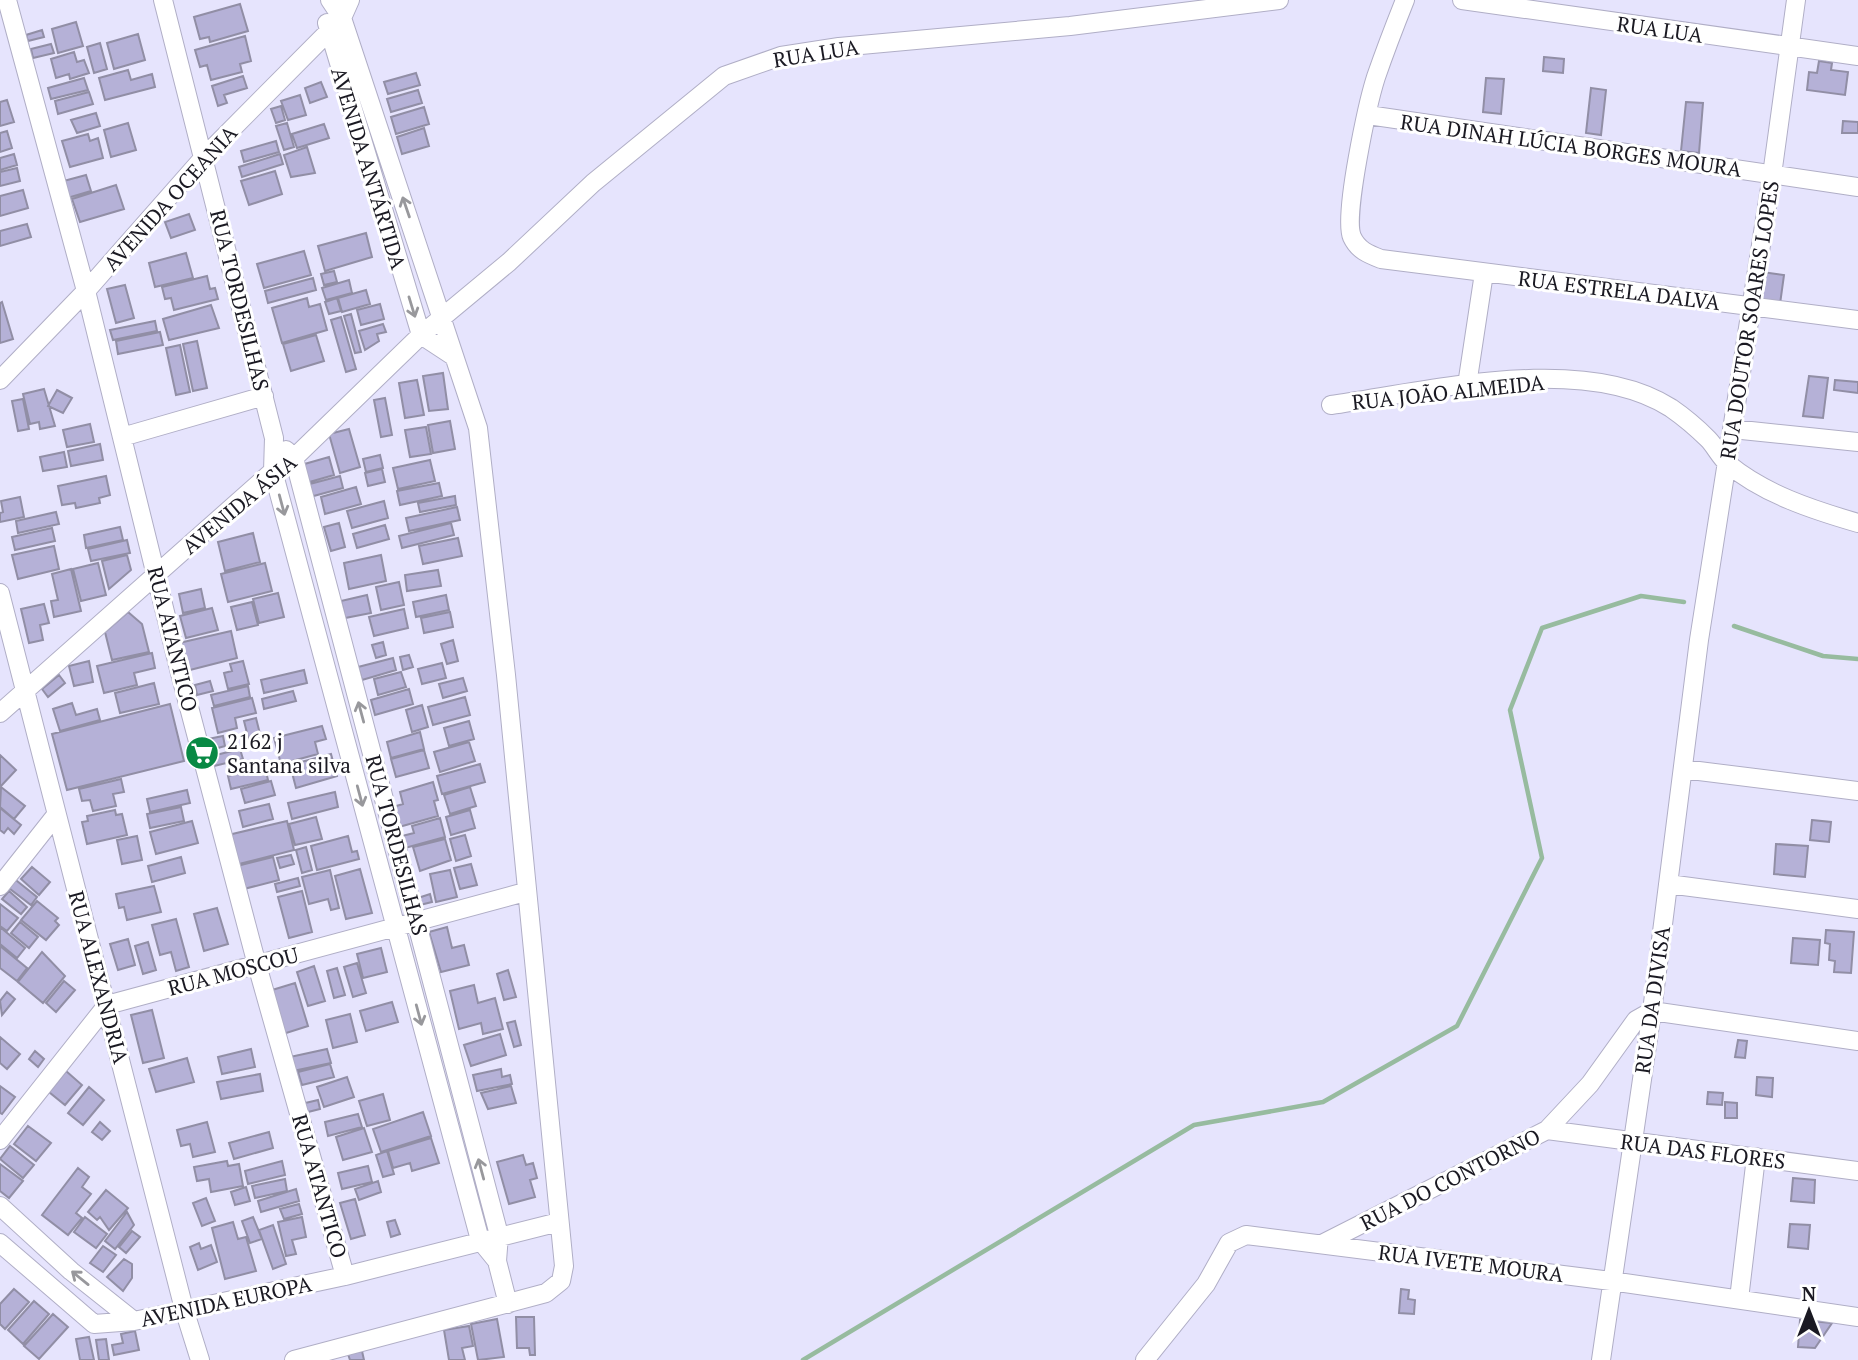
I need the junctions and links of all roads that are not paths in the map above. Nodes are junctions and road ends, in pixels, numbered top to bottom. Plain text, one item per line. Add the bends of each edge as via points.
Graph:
1 (7, 0) edge
2 (163, 0) edge
3 (328, 0) edge
4 (350, 0) edge
5 (1279, 0) edge
6 (1405, 0) edge
7 (1462, 0) edge
8 (1797, 0) edge
9 (342, 18) junction
10 (327, 31) junction
11 (1789, 47) junction
12 (1858, 56) edge
13 (1367, 115) junction
14 (204, 157) junction
15 (1772, 175) junction
16 (1858, 187) edge
17 (1484, 273) junction
18 (86, 291) junction
19 (1752, 307) junction
20 (443, 318) junction
21 (1858, 320) edge
22 (421, 335) junction
23 (453, 356) junction
24 (0, 380) edge
25 (1467, 385) junction
26 (264, 396) junction
27 (1331, 405) dead end
28 (1732, 429) junction
29 (122, 437) junction
30 (274, 438) junction
31 (1858, 442) edge
32 (294, 458) junction
33 (1726, 463) junction
34 (273, 471) junction
35 (1858, 523) edge
36 (158, 574) junction
37 (0, 593) edge
38 (1699, 640) joint
39 (25, 691) junction
40 (0, 713) edge
41 (1683, 769) junction
42 (1858, 791) edge
43 (56, 815) junction
44 (1668, 884) junction
45 (0, 886) edge
46 (525, 892) junction
47 (1858, 909) edge
48 (417, 920) junction
49 (395, 926) junction
50 (257, 965) junction
51 (107, 1005) junction
52 (1652, 1011) junction
53 (1858, 1041) edge
54 (1548, 1130) junction
55 (0, 1140) edge
56 (1630, 1142) junction
57 (1756, 1157) junction
58 (1858, 1171) edge
59 (0, 1206) edge
60 (559, 1222) junction
61 (499, 1235) junction
62 (481, 1240) junction
63 (0, 1243) edge
64 (1322, 1244) junction
65 (497, 1261) junction
66 (345, 1276) junction
67 (1611, 1281) junction
68 (1740, 1299) junction
69 (508, 1304) junction
70 (184, 1309) junction
71 (1858, 1317) edge
72 (134, 1321) junction
73 (201, 1360) edge
74 (294, 1360) edge
75 (1145, 1360) edge
76 (1601, 1360) edge

1 - 18 street, RUA ATANTICO
2 - 14 street, RUA TORDESILHAS
3 - 9 street, AVENIDA ANTÁRTIDA
3 - 10 street, AVENIDA ANTÁRTIDA
4 - 9 street
5 - 20 street, RUA LUA via 1070,26 839,47 781,56 741,69 724,76 593,183
6 - 13 street
7 - 11 street, RUA LUA
8 - 11 street, RUA DOUTOR SOARES LOPES
9 - 10 street, AVENIDA OCEANIA
20 -> 9 street, AVENIDA ANTÁRTIDA
10 - 14 street, AVENIDA OCEANIA
10 -> 22 street, AVENIDA ANTÁRTIDA
11 - 12 street, RUA LUA
11 - 15 street, RUA DOUTOR SOARES LOPES
13 - 15 street, RUA DINAH LÚCIA BORGES MOURA
13 - 17 street, RUA ESTRELA DALVA via 1349,223 1359,249 1381,260
14 - 18 street, AVENIDA OCEANIA
14 - 26 street, RUA TORDESILHAS
15 - 16 street, RUA DINAH LÚCIA BORGES MOURA
15 - 19 street, RUA DOUTOR SOARES LOPES
17 - 19 street, RUA ESTRELA DALVA
17 - 25 street
18 - 24 street, AVENIDA OCEANIA
18 - 29 street, RUA ATANTICO
19 - 21 street, RUA ESTRELA DALVA
19 - 28 street, RUA DOUTOR SOARES LOPES
20 - 22 street, AVENIDA ÁSIA
20 - 23 street, AVENIDA ANTÁRTIDA
22 - 23 street
22 - 32 street, AVENIDA ÁSIA
23 - 46 street, AVENIDA ANTÁRTIDA via 478,428
25 - 27 street, RUA JOÃO ALMEIDA
25 - 33 street, RUA JOÃO ALMEIDA via 1576,380 1624,387 1670,408 1709,440
26 - 29 street
26 - 30 street, RUA TORDESILHAS
28 - 31 street
28 - 33 street, RUA DOUTOR SOARES LOPES
29 - 36 street, RUA ATANTICO
30 - 32 street
30 - 34 street, RUA TORDESILHAS
32 - 34 street, AVENIDA ÁSIA
48 -> 32 street, RUA TORDESILHAS
33 - 35 street, RUA JOÃO ALMEIDA via 1778,494
33 - 38 street, RUA DOUTOR SOARES LOPES
34 - 36 street, AVENIDA ÁSIA
34 -> 49 street, RUA TORDESILHAS
36 - 39 street, AVENIDA ÁSIA
36 - 50 street, RUA ATANTICO
37 - 39 street, RUA ALEXANDRIA
38 - 41 street, RUA DA DIVISA
39 - 40 street, AVENIDA ÁSIA
39 - 43 street, RUA ALEXANDRIA
41 - 42 street
41 - 44 street, RUA DA DIVISA
43 - 45 street
43 - 51 street, RUA ALEXANDRIA
44 - 47 street
44 - 52 street, RUA DA DIVISA
46 - 48 street, RUA MOSCOU
46 - 60 street, AVENIDA ANTÁRTIDA
48 - 49 street, RUA MOSCOU
61 -> 48 street, RUA TORDESILHAS
49 - 50 street, RUA MOSCOU
49 -> 62 street, RUA TORDESILHAS
50 - 51 street, RUA MOSCOU
50 - 66 street, RUA ATANTICO
51 - 55 street
51 - 70 street, RUA ALEXANDRIA
52 - 53 street
52 - 54 street, RUA DO CONTORNO via 1639,1016 1590,1084
52 - 56 street, RUA DA DIVISA
54 - 56 street, RUA DAS FLORES
54 - 64 street, RUA DO CONTORNO
56 - 57 street, RUA DAS FLORES
56 - 67 street, RUA DA DIVISA
57 - 58 street, RUA DAS FLORES
57 - 68 street
72 -> 59 street
60 - 61 street, AVENIDA EUROPA
60 - 69 street, AVENIDA ANTÁRTIDA via 561,1280 546,1293
61 - 62 street, AVENIDA EUROPA
61 - 65 street, RUA TORDESILHAS
62 - 65 street, RUA TORDESILHAS
62 - 66 street, AVENIDA EUROPA
63 - 72 street, AVENIDA EUROPA via 91,1324
64 - 67 street, RUA IVETE MOURA
64 - 75 street, RUA IVETE MOURA via 1246,1234 1234,1238 1206,1284
65 - 69 street, RUA TORDESILHAS
66 - 70 street, AVENIDA EUROPA
67 - 68 street, RUA IVETE MOURA
67 - 76 street, RUA DA DIVISA
68 - 71 street, RUA IVETE MOURA
69 - 74 street
70 - 72 street, AVENIDA EUROPA
70 - 73 street, RUA ALEXANDRIA

